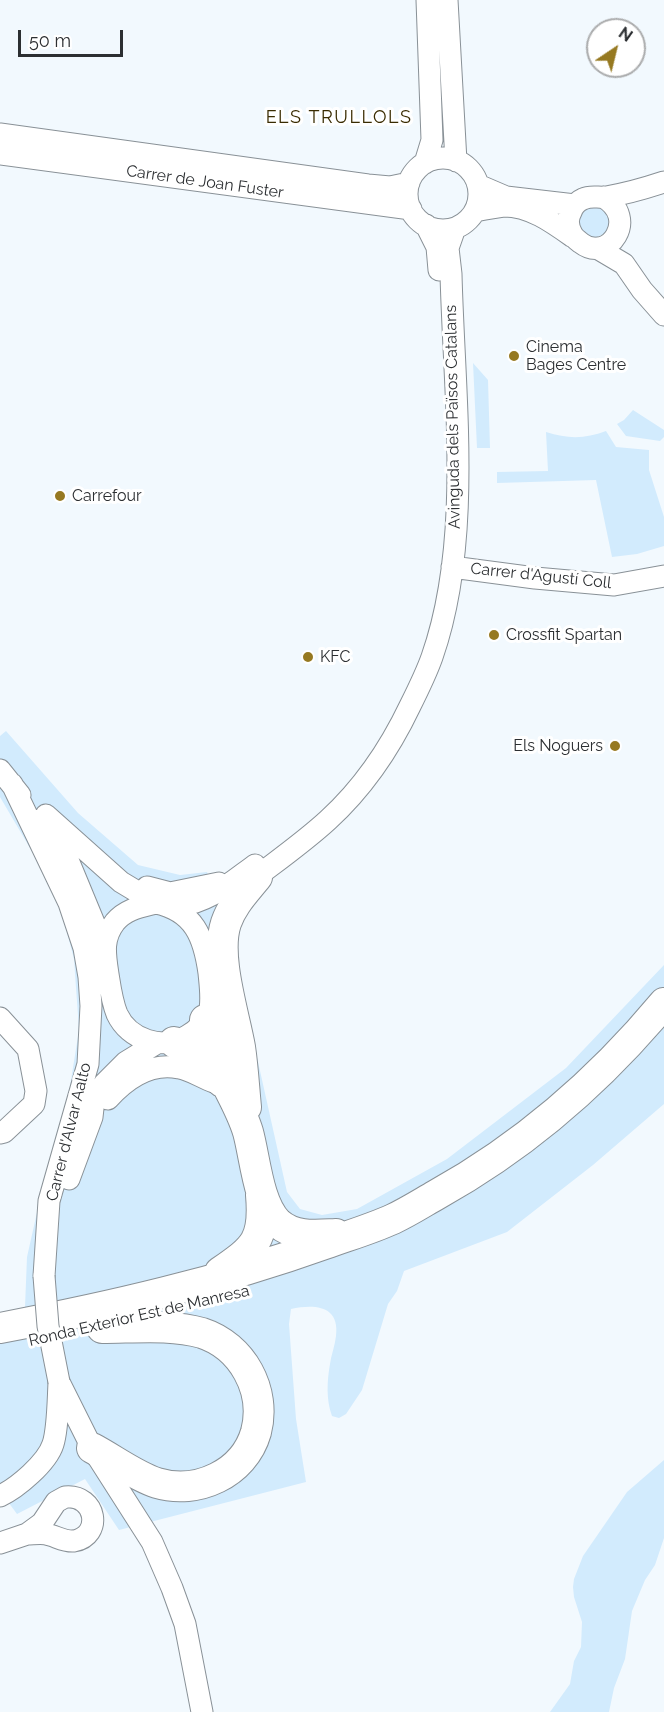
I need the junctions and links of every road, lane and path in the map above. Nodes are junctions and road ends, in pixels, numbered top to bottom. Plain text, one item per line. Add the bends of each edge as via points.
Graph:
1 (427, 0) edge
2 (447, 0) edge
3 (0, 134) edge
4 (0, 154) edge
5 (442, 161) junction
6 (664, 182) edge
7 (409, 183) junction
8 (478, 185) junction
9 (603, 197) junction
10 (575, 205) junction
11 (411, 209) junction
12 (475, 211) junction
13 (426, 225) junction
14 (455, 228) junction
15 (573, 237) junction
16 (597, 248) junction
17 (664, 315) edge
18 (452, 567) junction
19 (664, 576) edge
20 (6, 777) edge
21 (104, 868) junction
22 (249, 876) junction
23 (165, 905) junction
24 (104, 947) junction
25 (206, 952) junction
26 (110, 988) junction
27 (664, 1003) edge
28 (0, 1018) edge
29 (205, 1020) junction
30 (664, 1029) edge
31 (166, 1042) junction
32 (88, 1064) junction
33 (230, 1089) junction
34 (92, 1117) junction
35 (248, 1131) junction
36 (0, 1133) edge
37 (261, 1189) junction
38 (360, 1232) junction
39 (47, 1243) junction
40 (204, 1283) junction
41 (0, 1328) edge
42 (102, 1328) junction
43 (0, 1347) edge
44 (59, 1382) junction
45 (92, 1448) junction
46 (0, 1496) edge
47 (27, 1534) dead end
48 (0, 1543) edge
49 (185, 1624) junction
50 (202, 1712) edge
51 (214, 1712) edge

1 - 5 street via 432,140
2 - 5 street
3 - 7 street, Carrer de Joan Fuster via 368,185 390,187
4 - 11 street, Carrer de Joan Fuster
5 - 7 street via 416,171
5 - 8 street via 470,170
6 - 9 street
7 - 11 street
8 - 10 street via 506,197
8 - 12 street
9 - 10 street via 590,196
9 - 16 street via 618,211 620,230 612,242
10 - 15 street via 568,225
11 - 13 street
12 - 14 street
12 - 15 street via 504,206 524,209 550,220
13 - 14 street via 440,230
13 - 22 street, Avinguda dels Països Catalans via 437,247 448,470 444,546 432,627 397,711 358,772
14 - 18 street, Avinguda dels Països Catalans via 448,248 457,471
15 - 16 street via 586,247
16 - 17 street via 624,264
18 - 19 street, Carrer d'Agustí Coll via 614,585
18 - 22 street, Avinguda dels Països Catalans via 433,655 380,760 329,819
20 - 21 street
20 - 24 street via 68,860
20 - 32 street, Carrer d'Alvar Aalto via 69,903 84,948 91,1006
21 - 22 street via 140,885 170,892
21 - 23 street via 121,882
22 - 23 street via 195,903
22 - 25 street, Avinguda dels Països Catalans via 217,919
22 - 35 highway via 232,906 222,946 240,1049
23 - 24 street via 131,909 111,928
23 - 25 street via 197,928
24 - 26 street
25 - 29 street via 210,1011
26 - 31 street via 123,1022 143,1040
26 - 32 street
27 - 38 highway, Ronda Exterior Est de Manresa via 603,1070 541,1125 476,1173
28 - 36 street via 28,1049 36,1091 34,1104
29 - 31 street via 194,1032
29 - 33 highway via 214,1056
30 - 42 highway, Ronda Exterior Est de Manresa via 614,1081 551,1137 487,1183 402,1232 288,1279
31 - 33 highway via 196,1057
31 - 34 street, Carrer d'Alvar Aalto via 126,1062 104,1084 94,1099
32 - 39 street, Carrer d'Alvar Aalto via 49,1201
33 - 34 street via 180,1068 164,1066 128,1080
33 - 35 highway
34 - 39 street, Carrer d'Alvar Aalto
35 - 37 highway
37 - 38 highway via 278,1223 289,1230 306,1236
37 - 40 highway via 259,1237 249,1251
38 - 40 highway, Ronda Exterior Est de Manresa
39 - 44 street, Carrer d'Alvar Aalto, bridge via 44,1276 48,1326
40 - 41 highway, Ronda Exterior Est de Manresa
42 - 43 highway, Ronda Exterior Est de Manresa
42 - 45 highway via 175,1329 202,1333 223,1343 250,1371 258,1415 256,1432 240,1461 228,1472 194,1486 157,1483
44 - 45 street, Carrer d'Alvar Aalto
44 - 46 street via 53,1445 32,1474
45 - 49 street, Carrer d'Alvar Aalto via 152,1542
47 - 48 street
49 - 50 street
49 - 51 street via 198,1642

